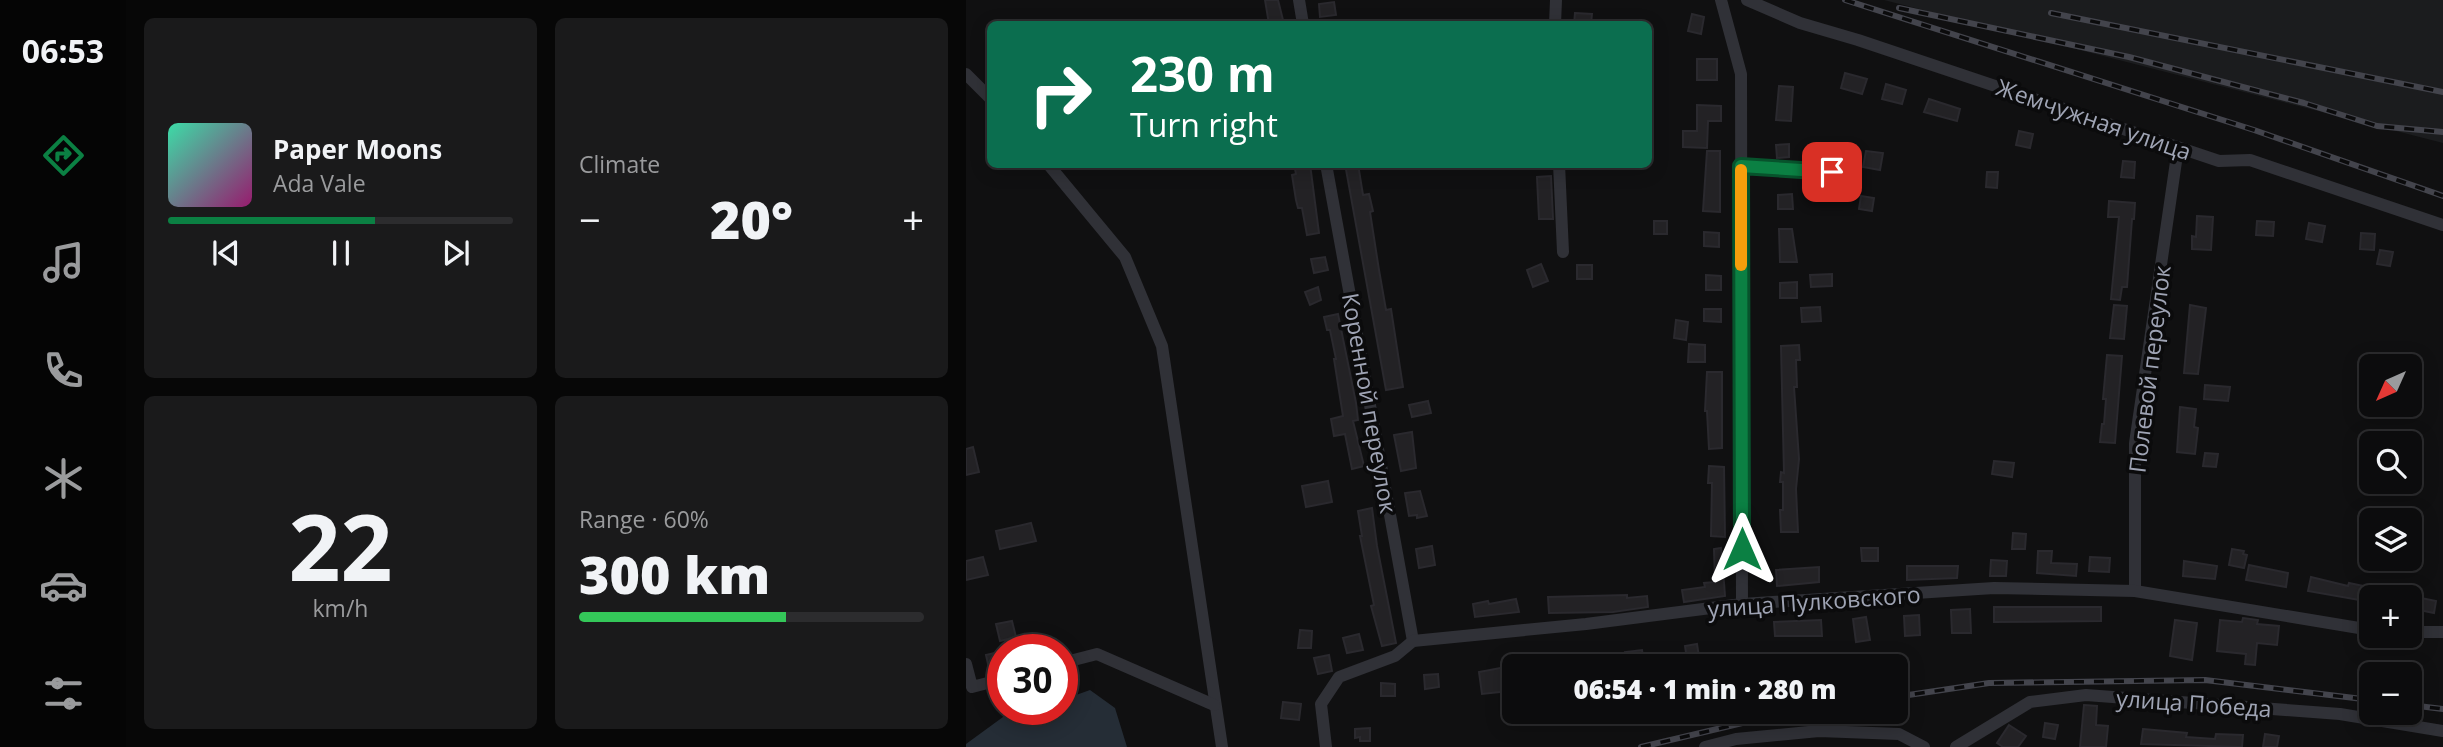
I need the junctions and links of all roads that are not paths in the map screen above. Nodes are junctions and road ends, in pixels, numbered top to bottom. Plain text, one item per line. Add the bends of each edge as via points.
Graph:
1 (1299, 0) edge
2 (1556, 0) edge
3 (1721, 0) edge
4 (1747, 0) edge
5 (1302, 21) edge
6 (1555, 21) edge
7 (966, 74) edge
8 (987, 95) edge
9 (2178, 148) junction
10 (1741, 166) junction
11 (1051, 168) edge
12 (1327, 168) edge
13 (1559, 168) edge
14 (1855, 173) dead end
15 (2443, 225) edge
16 (1563, 252) dead end
17 (2135, 591) junction
18 (1742, 604) junction
19 (2359, 628) edge
20 (2422, 632) edge
21 (2443, 632) edge
22 (1413, 641) junction
23 (1078, 659) edge
24 (966, 664) edge
25 (987, 683) edge
26 (1214, 705) junction
27 (2443, 731) edge
28 (1222, 747) edge
29 (1326, 747) edge
30 (1705, 747) edge
31 (1924, 747) edge
32 (1956, 747) edge

1 - 5 street
2 - 6 street
3 - 10 street via 1741,75
4 - 9 street, Жемчужная улица via 1800,23
7 - 8 street
9 - 15 street, Жемчужная улица via 2219,162 2250,160
9 - 17 street, Полевой переулок via 2135,443
10 - 14 street
10 - 18 street
11 - 26 street via 1125,257 1162,346
12 - 22 street, Коренной переулок
13 - 16 street
17 - 18 street, улица Пулковского via 1994,588
17 - 19 street, улица Пулковского
18 - 22 street, улица Пулковского
20 - 21 street
22 - 29 street, улица Пулковского via 1395,656 1339,677 1321,705
23 - 26 street via 1097,654
24 - 25 street via 972,687
26 - 28 street
27 - 32 street, улица Победа via 2340,714 2086,695 2030,702
30 - 31 street via 1736,739 1819,731 1899,734

